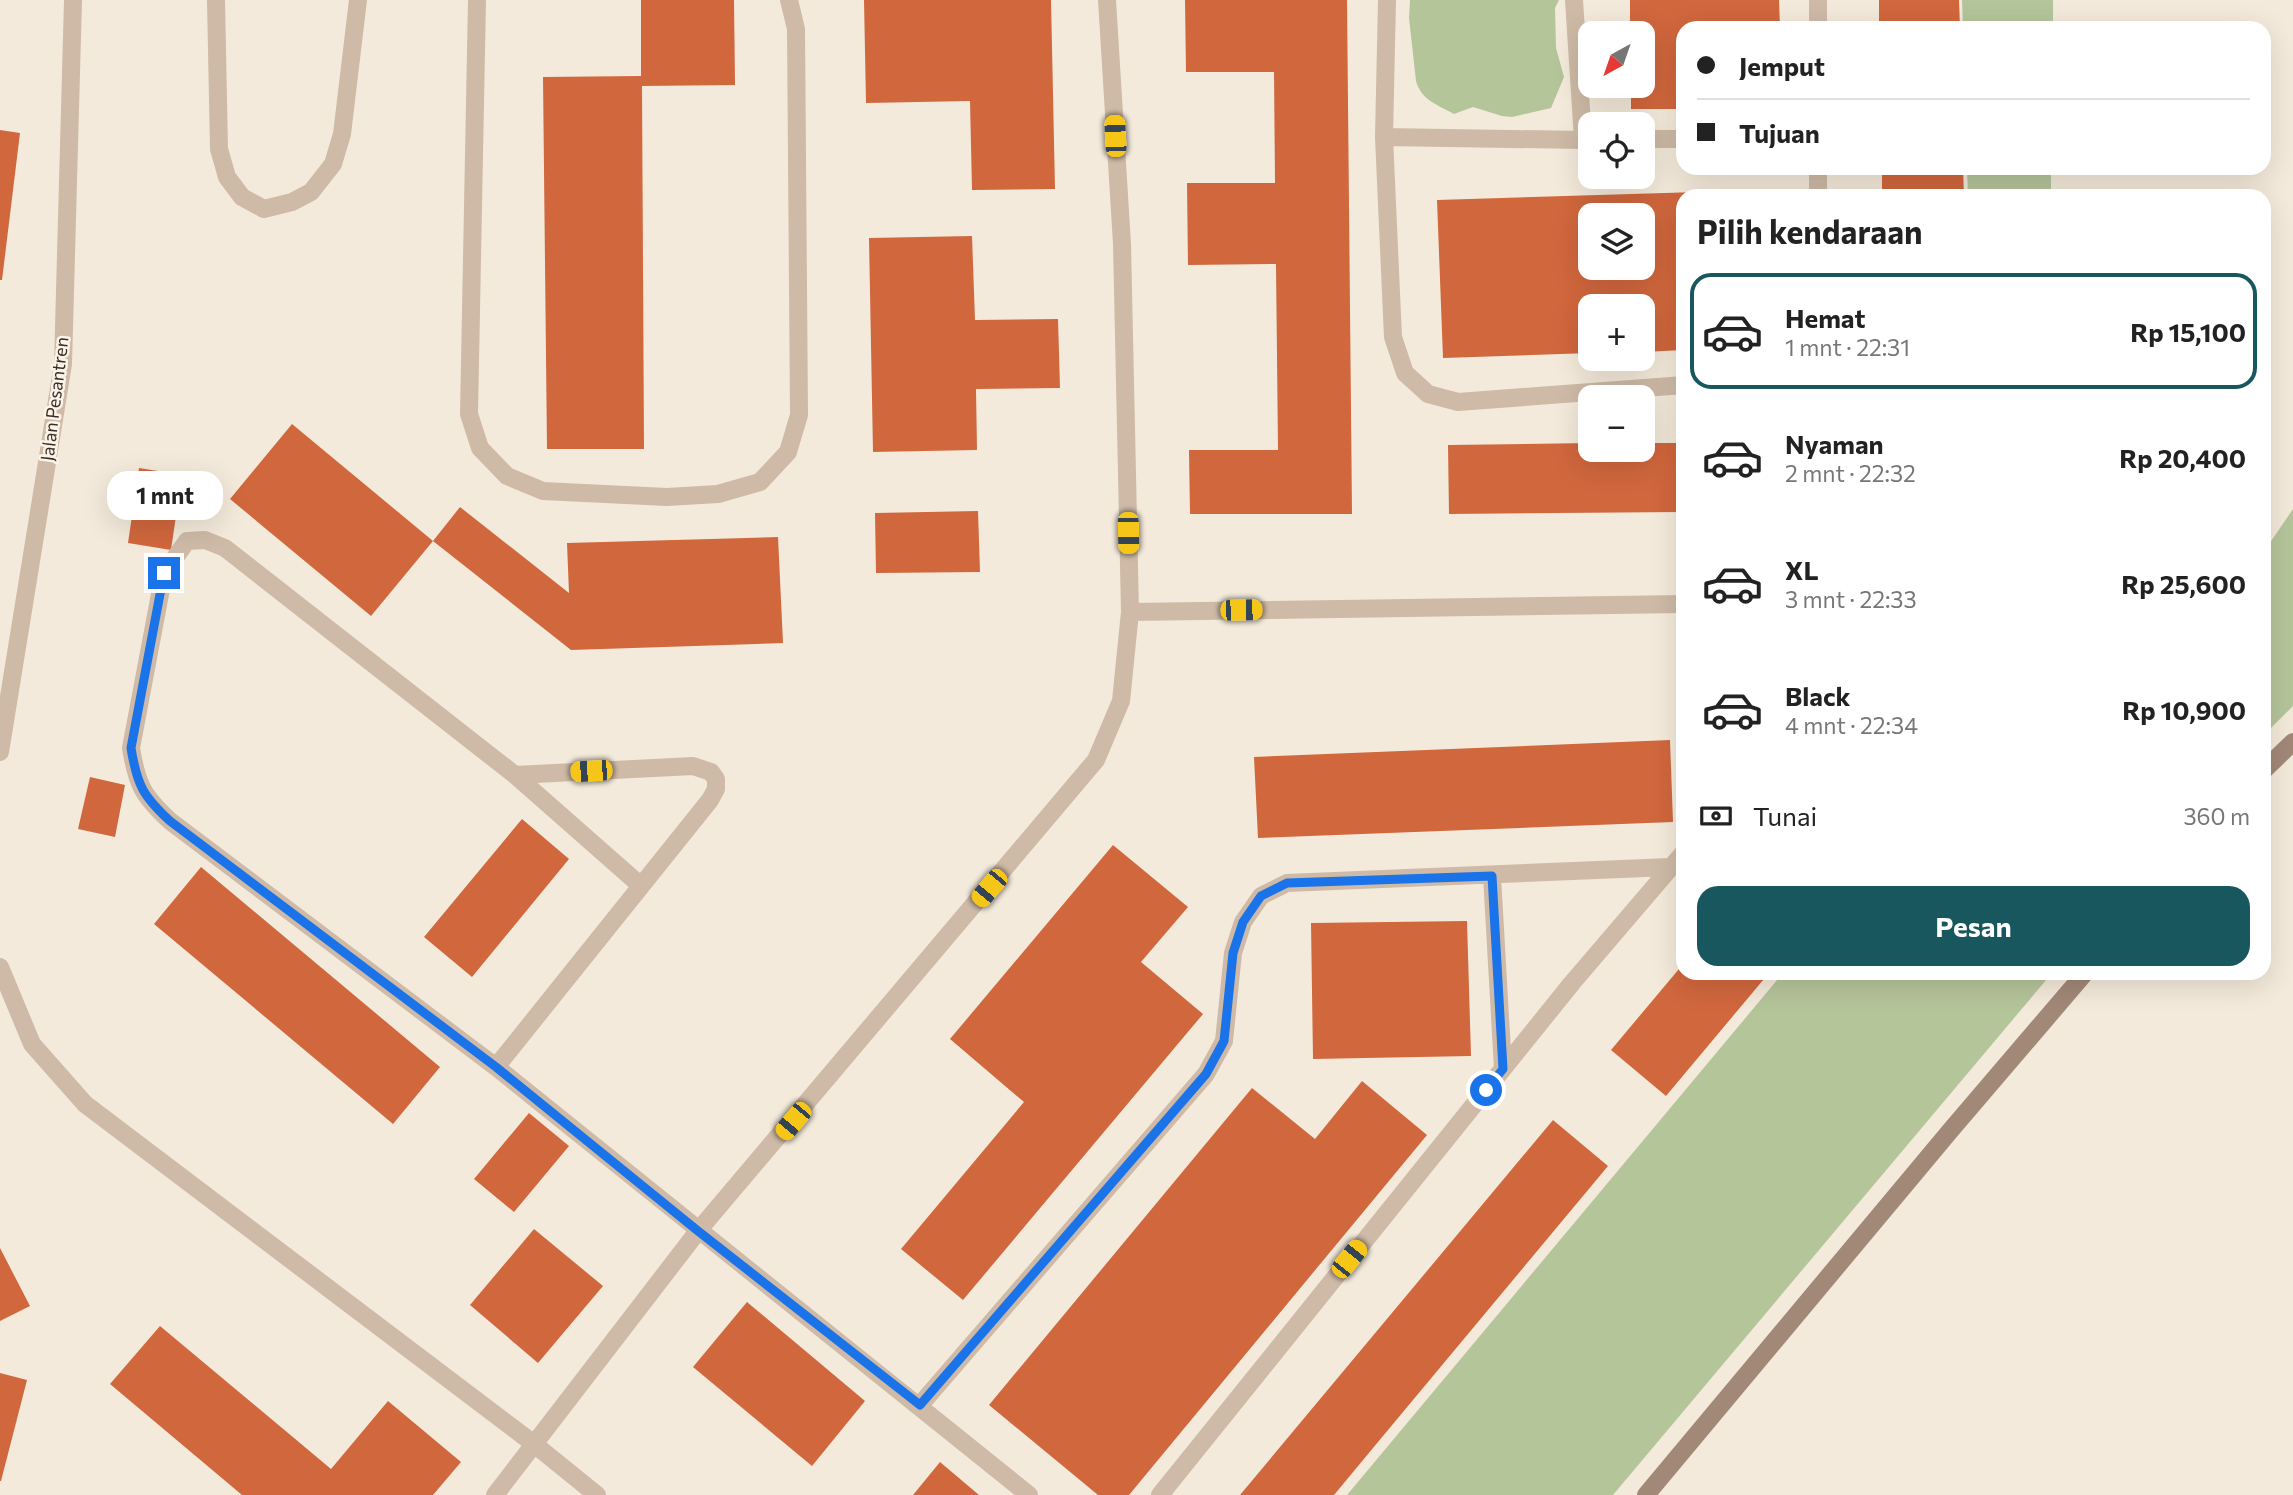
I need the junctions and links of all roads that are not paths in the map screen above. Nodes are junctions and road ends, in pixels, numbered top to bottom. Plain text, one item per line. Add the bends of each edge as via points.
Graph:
1 (73, 0) edge
2 (216, 0) edge
3 (358, 0) edge
4 (477, 0) edge
5 (789, 0) edge
6 (1107, 0) edge
7 (1387, 0) edge
8 (1574, 0) edge
9 (1818, 0) edge
10 (1818, 21) edge
11 (1584, 112) edge
12 (1384, 137) junction
13 (1578, 139) edge
14 (1655, 139) edge
15 (1676, 139) edge
16 (1676, 386) edge
17 (1676, 604) edge
18 (1130, 612) junction
19 (2293, 742) edge
20 (0, 752) edge
21 (2271, 763) edge
22 (515, 775) junction
23 (1676, 861) edge
24 (1670, 867) junction
25 (1492, 876) junction
26 (640, 885) junction
27 (0, 967) edge
28 (2079, 980) edge
29 (496, 1067) junction
30 (1503, 1069) junction
31 (698, 1231) junction
32 (920, 1405) junction
33 (534, 1444) junction
34 (495, 1495) edge
35 (597, 1495) edge
36 (1029, 1495) edge
37 (1160, 1495) edge
38 (1646, 1495) edge

1 - 20 street, Jalan Pesantren via 63,364
2 - 3 street via 219,149 227,177 242,197 264,209 311,192 333,164 342,134
4 - 5 street via 469,414 480,448 507,477 543,491 667,497 718,494 760,482 788,452 799,415 796,29
6 - 18 street via 1122,244
7 - 12 street
8 - 11 street
9 - 10 street
12 - 13 street
12 - 16 street via 1393,337 1405,373 1428,394 1458,402
14 - 15 street
17 - 18 street
18 - 31 street via 1121,701 1096,760
19 - 21 main road
22 - 26 street
22 - 26 street via 693,766 711,772 716,789 710,800
22 - 29 street via 225,548 205,540 187,541 164,573 131,748 135,775 148,800
23 - 24 street
24 - 25 street
24 - 30 street
25 - 30 street
25 - 32 street via 1287,883 1261,896 1243,922 1233,953 1224,1041 1206,1074
26 - 29 street
27 - 33 street via 32,1044 85,1104
28 - 38 main road
29 - 31 street
30 - 37 street
31 - 32 street
31 - 33 street
32 - 36 street
33 - 34 street
33 - 35 street

